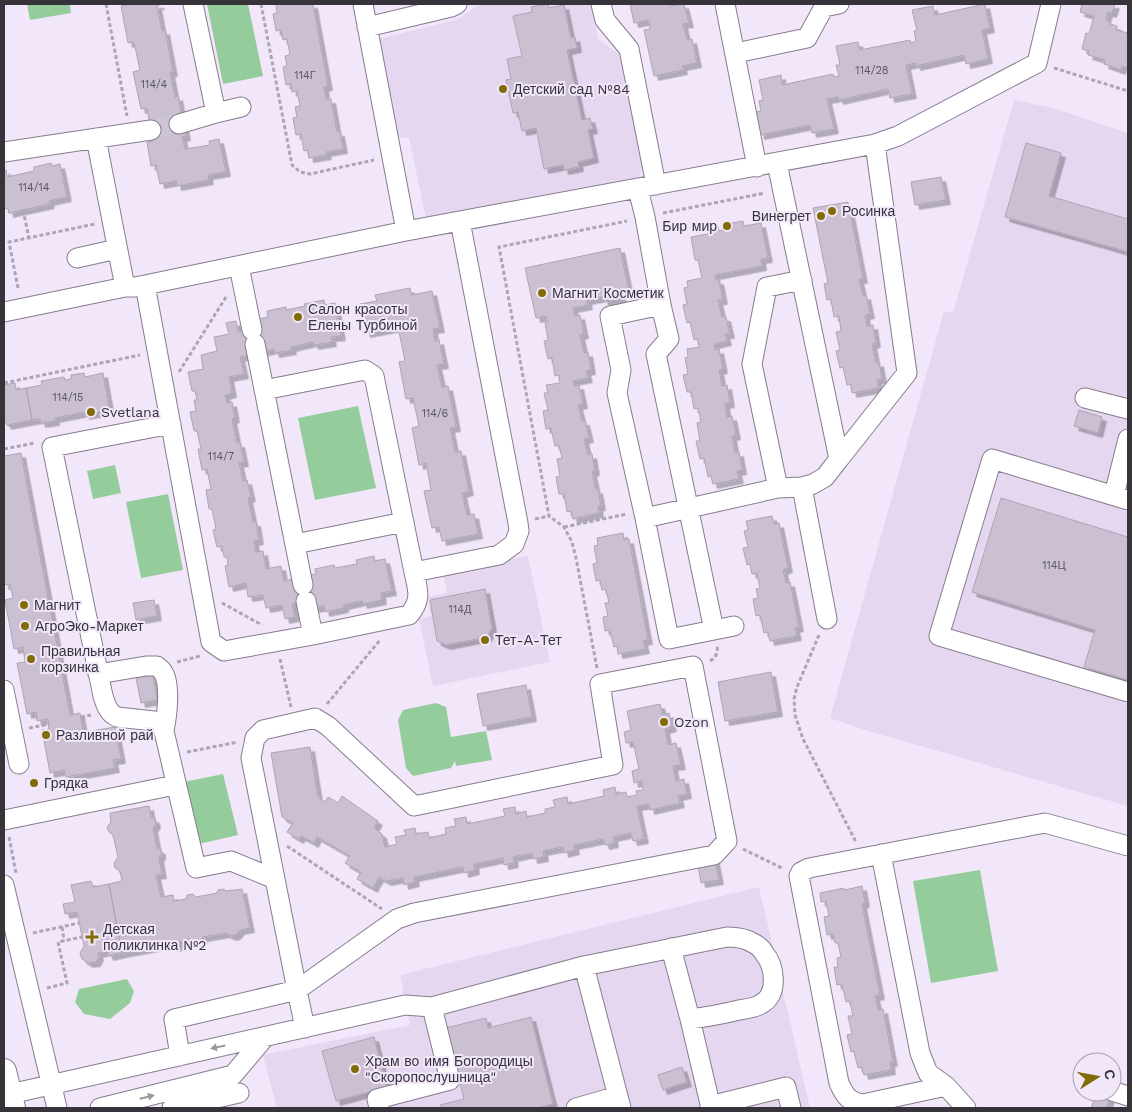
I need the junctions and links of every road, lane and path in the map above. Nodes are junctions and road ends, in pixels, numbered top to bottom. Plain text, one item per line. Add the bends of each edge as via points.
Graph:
1 (106, 4) edge
2 (193, 4) edge
3 (260, 4) edge
4 (363, 4) edge
5 (457, 4) edge
6 (601, 4) edge
7 (726, 4) edge
8 (1051, 4) edge
9 (829, 5) edge
10 (368, 27) junction
11 (736, 53) junction
12 (1037, 63) junction
13 (1128, 91) edge
14 (241, 107) dead end
15 (216, 113) junction
16 (179, 124) tunnel mouth
17 (152, 130) tunnel mouth
18 (130, 133) junction
19 (96, 138) junction
20 (875, 144) junction
21 (4, 152) edge
22 (392, 156) junction
23 (777, 163) junction
24 (757, 167) junction
25 (647, 187) junction
26 (23, 210) dead end
27 (460, 221) junction
28 (95, 224) dead end
29 (406, 231) junction
30 (29, 238) junction
31 (499, 247) dead end
32 (117, 250) junction
33 (77, 258) dead end
34 (239, 266) junction
35 (802, 280) junction
36 (145, 285) junction
37 (242, 285) junction
38 (124, 287) junction
39 (18, 288) dead end
40 (662, 305) junction
41 (4, 312) edge
42 (148, 353) dead end
43 (4, 383) edge
44 (264, 390) junction
45 (166, 394) junction
46 (1085, 398) dead end
47 (1128, 409) edge
48 (171, 424) junction
49 (1128, 439) edge
50 (839, 459) junction
51 (802, 487) junction
52 (778, 488) junction
53 (1121, 498) edge
54 (688, 509) junction
55 (644, 514) junction
56 (404, 522) junction
57 (564, 528) junction
58 (295, 544) junction
59 (414, 572) junction
60 (202, 592) junction
61 (399, 617) junction
62 (827, 619) joint
63 (734, 626) dead end
64 (714, 630) junction
65 (313, 635) junction
66 (282, 641) junction
67 (224, 651) junction
68 (157, 666) junction
69 (693, 666) junction
70 (98, 674) junction
71 (600, 684) junction
72 (4, 690) edge
73 (1128, 692) edge
74 (315, 718) junction
75 (294, 722) junction
76 (164, 730) junction
77 (255, 738) junction
78 (170, 756) junction
79 (19, 764) dead end
80 (176, 785) junction
81 (4, 820) edge
82 (266, 832) junction
83 (727, 841) junction
84 (1128, 846) edge
85 (872, 856) junction
86 (799, 876) junction
87 (275, 879) junction
88 (4, 885) edge
89 (398, 919) junction
90 (79, 923) dead end
91 (62, 927) junction
92 (29, 934) dead end
93 (82, 938) dead end
94 (64, 941) junction
95 (671, 948) junction
96 (584, 966) junction
97 (42, 989) dead end
98 (297, 990) junction
99 (432, 1007) junction
100 (690, 1019) junction
101 (305, 1028) junction
102 (265, 1037) junction
103 (180, 1056) junction
104 (4, 1071) edge
105 (52, 1084) junction
106 (946, 1086) junction
107 (238, 1092) edge
108 (12, 1101) edge
109 (614, 1104) edge
110 (711, 1107) edge
111 (57, 1108) edge
112 (100, 1108) edge
113 (172, 1108) edge
114 (379, 1108) edge
115 (576, 1108) edge
116 (791, 1108) edge
117 (966, 1108) edge

1 - 18 path
2 - 15 lane
3 - 22 path via 292,165 300,172 310,174
4 - 10 lane
5 - 10 lane
6 - 25 lane via 605,20 629,49
7 - 11 lane
8 - 12 lane
9 - 11 lane via 807,38
10 - 22 lane
11 - 24 lane
12 - 13 path
12 - 20 lane via 898,136
14 - 15 lane
15 - 16 lane
17 - 18 lane
18 - 19 lane
19 - 21 lane
19 - 32 lane
20 - 23 lane
20 - 50 lane via 907,374
22 - 29 lane
23 - 24 lane
23 - 35 lane
24 - 25 lane
25 - 27 lane
25 - 40 lane via 645,217
26 - 30 path
27 - 29 lane
27 - 59 lane via 519,532 514,544 499,555
28 - 30 path
29 - 34 lane
30 - 39 path via 9,242
31 - 57 path via 549,516
32 - 33 lane
32 - 38 lane
34 - 36 lane
34 - 37 lane
35 - 50 lane
35 - 52 lane via 767,287 752,364
36 - 38 lane
36 - 45 lane
37 - 44 lane
37 - 45 path via 232,287
38 - 41 lane
40 - 54 lane via 669,339 656,354
40 - 55 lane via 610,316 621,370 617,393
42 - 43 path
44 - 56 lane via 365,370 374,376
44 - 58 lane
45 - 48 lane
46 - 47 lane
48 - 60 lane
48 - 70 lane via 52,447
49 - 53 lane
50 - 51 lane via 825,477
51 - 52 lane
51 - 62 lane
52 - 54 lane
53 - 73 lane via 992,459 939,636
54 - 55 lane
54 - 64 lane
55 - 57 path
55 - 64 lane via 669,639
56 - 58 lane
56 - 59 lane
57 - 71 path via 576,558
58 - 65 lane
59 - 61 lane via 419,596 409,615
60 - 66 path
60 - 67 lane via 211,642
61 - 65 lane
61 - 74 path
62 - 85 path via 797,687 795,714 803,739
63 - 64 lane
64 - 69 path via 717,655 708,663
65 - 66 lane
66 - 67 lane
66 - 75 path
67 - 68 path
68 - 70 lane
68 - 76 lane via 167,683 168,708
69 - 71 lane
69 - 83 lane
70 - 76 lane via 108,710 113,715 154,721
71 - 74 lane via 613,764 414,806 328,726
72 - 79 lane
74 - 75 lane
75 - 77 lane via 263,730
76 - 78 lane
77 - 78 path
77 - 82 lane via 251,758
78 - 80 lane
80 - 81 lane
80 - 87 lane via 196,868 231,861
82 - 87 lane
82 - 89 path
83 - 86 path
83 - 89 lane via 714,855 414,913
84 - 85 lane via 1045,823
85 - 86 lane via 809,868
85 - 106 lane via 920,1053 928,1073
86 - 106 lane via 839,1083 845,1095 855,1103 863,1104
87 - 98 lane
88 - 105 lane
89 - 98 lane
90 - 91 path
91 - 92 path
91 - 94 path
93 - 94 path
94 - 97 path via 58,942 67,983
95 - 96 lane
95 - 100 lane
95 - 100 lane via 727,936 741,937 754,943 770,965 772,990 762,1004
96 - 99 lane
96 - 109 lane
98 - 101 lane
98 - 103 lane via 174,1019
99 - 101 lane via 405,1005
99 - 114 lane via 450,1080 377,1099
100 - 110 lane
101 - 102 lane
102 -> 103 lane
102 - 107 lane
103 - 105 lane
104 - 108 main road
105 - 108 lane
105 - 111 lane
106 - 117 lane
112 -> 107 lane
107 - 113 lane
109 - 115 lane
110 - 116 lane via 786,1087

